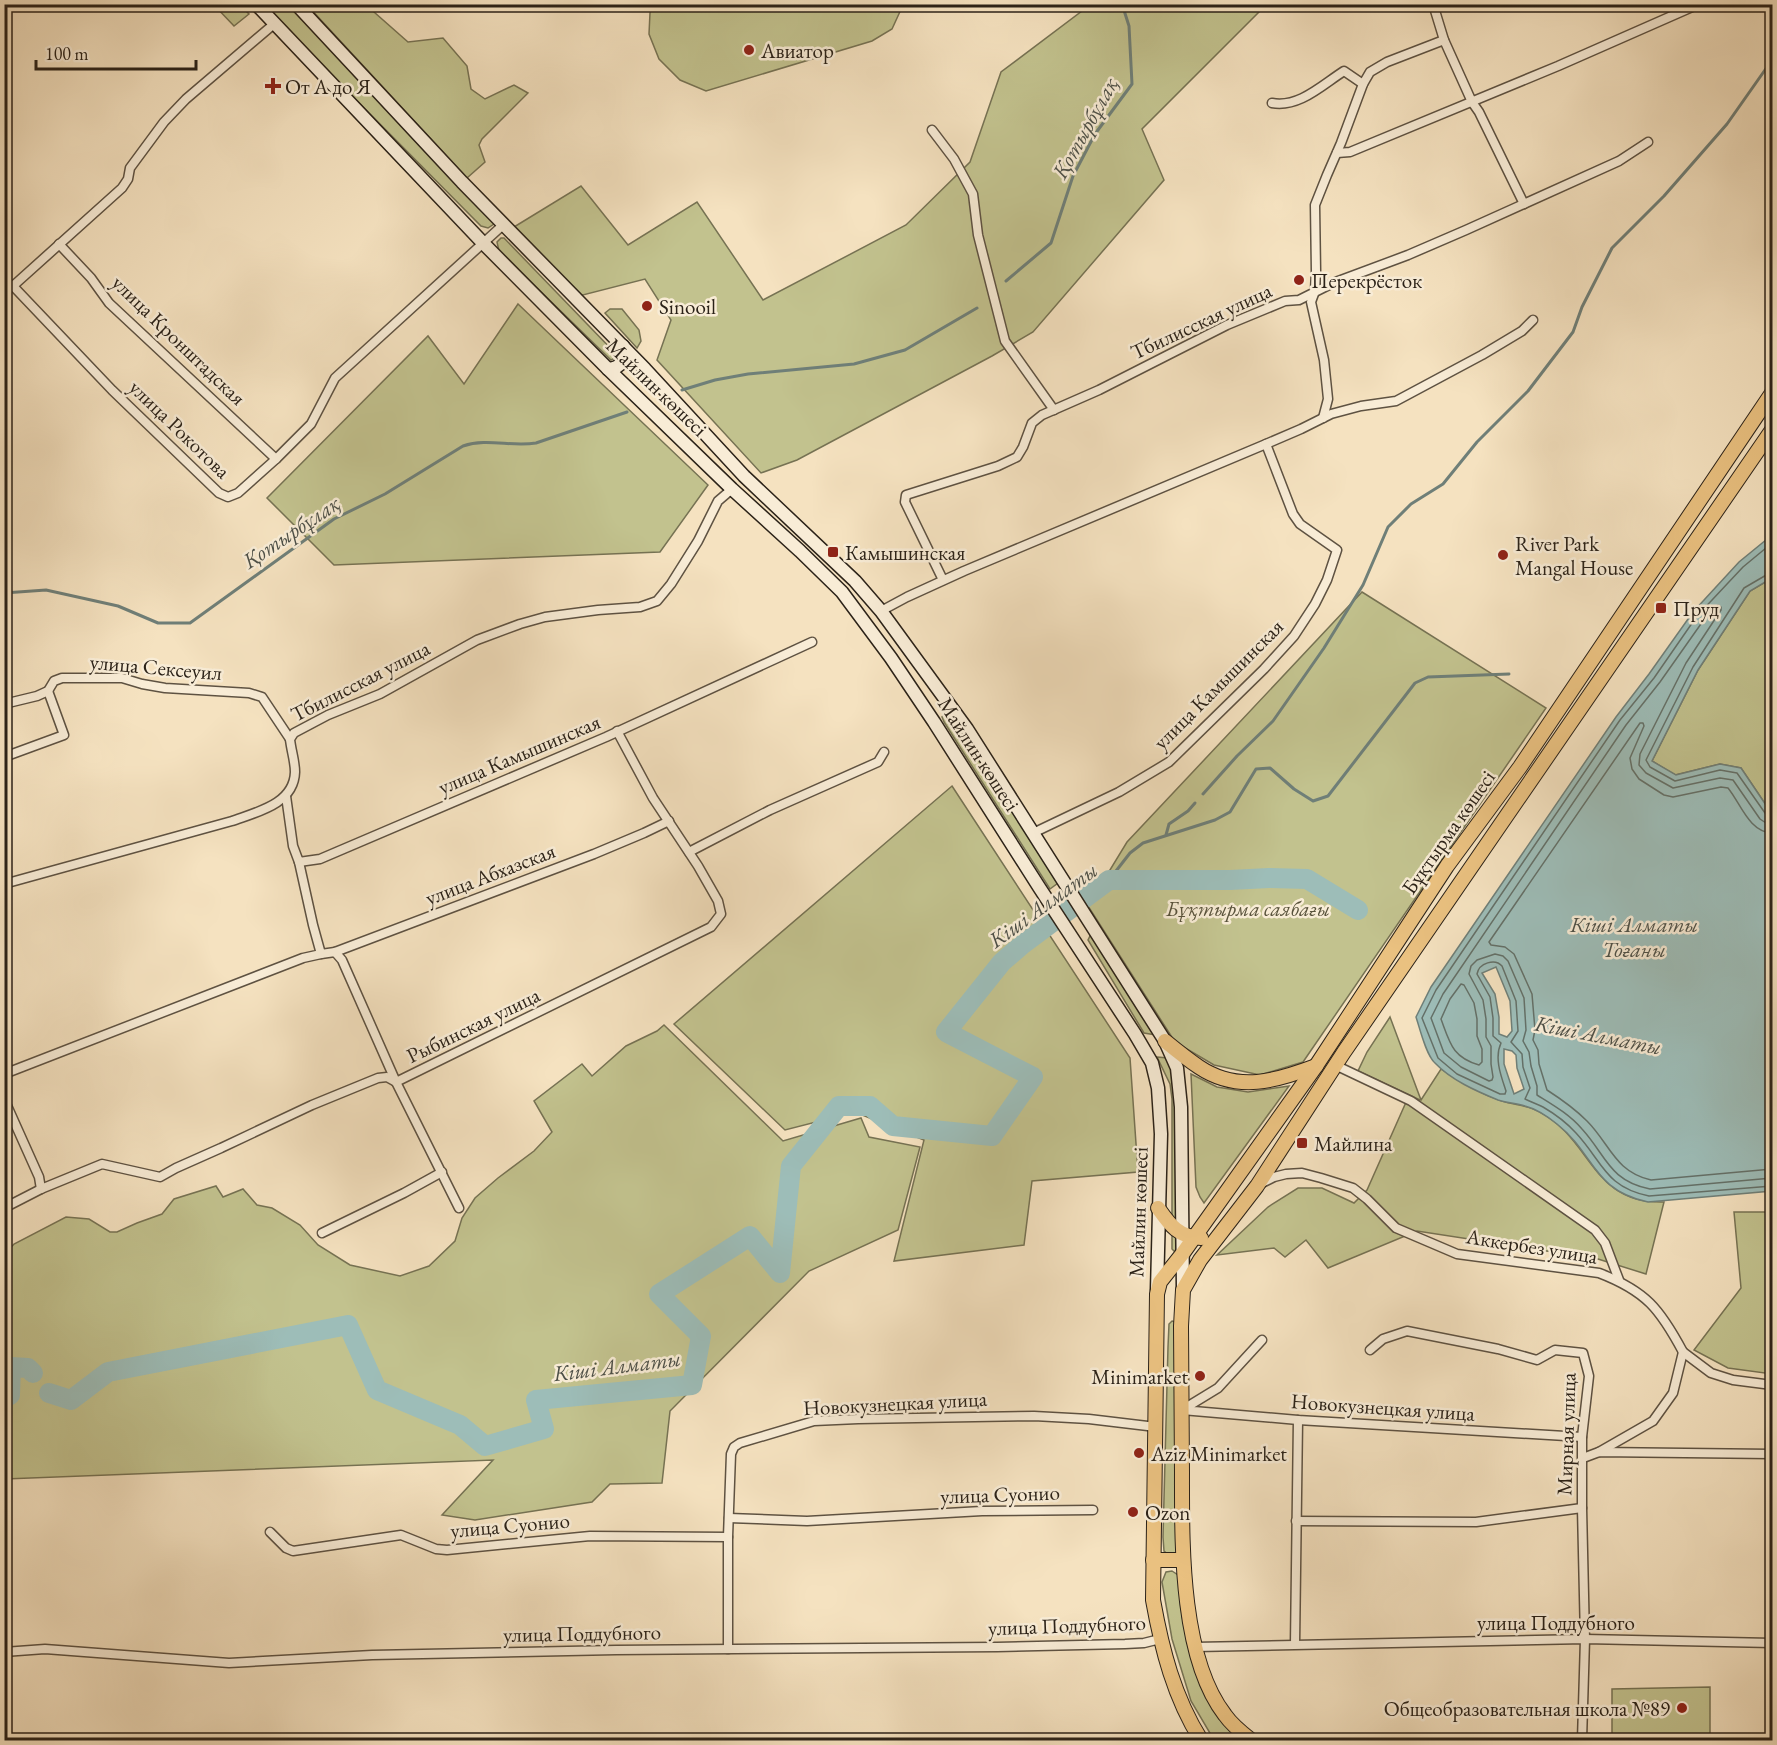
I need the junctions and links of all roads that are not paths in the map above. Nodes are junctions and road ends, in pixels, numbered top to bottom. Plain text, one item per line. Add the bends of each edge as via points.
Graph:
1 (256, 4) edge
2 (296, 4) edge
3 (1433, 4) edge
4 (1699, 4) edge
5 (274, 24) junction
6 (1444, 40) junction
7 (1363, 84) junction
8 (1472, 102) junction
9 (1272, 103) dead end
10 (932, 130) dead end
11 (1648, 142) dead end
12 (1337, 153) junction
13 (1524, 204) junction
14 (503, 225) junction
15 (59, 244) junction
16 (484, 244) junction
17 (9, 284) edge
18 (1315, 291) junction
19 (1533, 320) dead end
20 (623, 346) junction
21 (608, 369) junction
22 (1773, 393) edge
23 (1054, 410) junction
24 (1323, 418) junction
25 (1773, 430) edge
26 (1266, 444) junction
27 (276, 459) junction
28 (732, 489) junction
29 (943, 580) junction
30 (881, 612) junction
31 (812, 642) dead end
32 (48, 691) junction
33 (4, 704) edge
34 (617, 731) junction
35 (290, 739) junction
36 (884, 752) dead end
37 (4, 757) edge
38 (286, 796) junction
39 (669, 821) junction
40 (1032, 833) junction
41 (689, 852) junction
42 (299, 862) junction
43 (4, 884) edge
44 (335, 952) junction
45 (321, 954) junction
46 (1165, 1041) junction
47 (1335, 1065) junction
48 (1316, 1066) junction
49 (5, 1071) edge
50 (396, 1083) junction
51 (4, 1099) edge
52 (442, 1172) junction
53 (1257, 1186) junction
54 (41, 1189) junction
55 (4, 1208) edge
56 (459, 1208) dead end
57 (1158, 1208) junction
58 (322, 1233) dead end
59 (1187, 1236) junction
60 (1218, 1236) junction
61 (1183, 1252) junction
62 (1619, 1280) junction
63 (1183, 1290) junction
64 (1157, 1294) junction
65 (1262, 1340) dead end
66 (1370, 1350) dead end
67 (1683, 1352) junction
68 (1773, 1385) edge
69 (1182, 1410) junction
70 (1298, 1420) junction
71 (1156, 1427) junction
72 (1582, 1437) junction
73 (1599, 1452) junction
74 (1773, 1454) edge
75 (1583, 1458) junction
76 (1582, 1508) junction
77 (1093, 1510) dead end
78 (729, 1518) junction
79 (1296, 1521) junction
80 (270, 1532) dead end
81 (728, 1537) junction
82 (1153, 1560) junction
83 (1182, 1560) junction
84 (1160, 1639) junction
85 (1585, 1639) junction
86 (1773, 1643) edge
87 (1295, 1644) junction
88 (1195, 1647) junction
89 (728, 1649) junction
90 (4, 1652) edge
91 (1201, 1740) edge
92 (1251, 1740) edge
93 (1582, 1740) edge

1 - 5 main road, Майлин көшесі
2 - 14 main road, Майлин көшесі
3 - 6 street
4 - 8 street
5 - 15 street via 186,99 130,168 122,188
5 - 16 main road, Майлин көшесі
6 - 7 street via 1387,62 1370,72
6 - 8 street
7 - 9 street via 1344,71 1306,97 1283,105
7 - 12 street
8 - 12 street via 1350,152
8 - 13 street
10 - 23 street via 973,194 978,235 1005,341
11 - 13 street, Тбилисская улица via 1619,161
12 - 18 street via 1315,206
13 - 18 street, Тбилисская улица
14 - 16 street, улица Рокотова
14 - 20 main road, Майлин көшесі
15 - 17 street
15 - 27 street, улица Кронштадская via 115,309
16 - 21 main road, Майлин көшесі
16 - 27 street, улица Рокотова via 335,378 311,424
17 - 27 street, улица Рокотова via 219,493 228,497 238,493
18 - 23 street, Тбилисская улица via 1227,325
18 - 24 street via 1311,302 1328,399
19 - 24 street via 1482,355 1396,401 1361,406
20 - 21 main road via 621,364
20 - 30 main road, Майлин көшесі via 744,476 855,581
21 - 28 main road, Майлин көшесі
22 - 48 main road, Бұқтырма көшесі via 1520,767 1456,852
23 - 29 street, Тбилисская улица via 1032,423 1017,457 906,495 905,502
24 - 26 street
25 - 47 main road, Бұқтырма көшесі
26 - 29 street
26 - 40 street, улица Камышинская via 1293,514 1300,524 1337,550 1315,604 1294,636 1169,762 1119,792
28 - 35 street, Тбилисская улица via 718,501 698,542 657,601 640,607 545,617 477,640 380,694 294,733
28 - 57 main road, Майлин көшесі via 800,551 858,612 934,722 1135,1034 1152,1064 1158,1088
29 - 30 street
30 - 40 main road, Майлин көшесі via 967,729
31 - 34 street, улица Камышинская
32 - 33 street, улица Сексеуил
32 - 35 street, улица Сексеуил via 54,681 62,678 122,678 165,687 249,693 262,697
32 - 37 street via 64,735
34 - 39 street, Рыбинская улица
34 - 42 street, улица Камышинская via 336,853
35 - 38 street, Тбилисская улица via 295,773
36 - 41 street via 878,762 770,810
38 - 42 street
38 - 43 street via 267,809 232,821
39 - 41 street, Рыбинская улица
39 - 44 street, улица Абхазская via 594,854
40 - 46 main road, Майлин көшесі
41 - 50 street, Рыбинская улица via 718,901 721,914 711,927
42 - 45 street
44 - 45 street, улица Абхазская
44 - 50 street
45 - 49 street, улица Абхазская
46 - 48 main road via 1210,1074 1243,1083 1282,1078
46 - 59 main road, Майлин көшесі via 1177,1068
47 - 53 main road, Бұқтырма көшесі
47 - 62 street via 1411,1101 1594,1230 1605,1243
48 - 59 main road, Бұқтырма көшесі
50 - 52 street
50 - 54 street, Рыбинская улица via 387,1077 378,1078 312,1104 160,1177 102,1164
51 - 54 street
52 - 56 street
52 - 58 street
53 - 60 main road, Бұқтырма көшесі
53 - 62 street, Аккербез улица via 1274,1177 1302,1173 1353,1188 1396,1228 1457,1254 1599,1273
54 - 55 street, Рыбинская улица
57 - 59 main road via 1170,1225
57 - 64 main road, Майлин көшесі
59 - 60 main road
59 - 61 main road, Бұқтырма көшесі
60 - 63 main road, Бұқтырма көшесі
61 - 63 main road
61 - 64 main road, Бұқтырма көшесі via 1160,1282
62 - 67 street, Аккербез улица via 1648,1300
63 - 69 main road
64 - 71 main road, Майлин көшесі
65 - 69 street via 1218,1388
66 - 72 street, Мирная улица via 1383,1339 1407,1331 1537,1360 1555,1350 1583,1353 1588,1376
67 - 68 street, Аккербез улица via 1712,1373
67 - 73 street via 1673,1393 1653,1421
69 - 70 street, Новокузнецкая улица
69 - 83 main road
70 - 72 street, Новокузнецкая улица
70 - 79 street
71 - 78 street, Новокузнецкая улица via 1034,1416 814,1421 734,1447
71 - 82 main road, Майлин көшесі
72 - 75 street, Мирная улица
73 - 74 street
73 - 75 street
75 - 76 street, Мирная улица
76 - 79 street via 1476,1522
76 - 85 street, Мирная улица
77 - 78 street, улица Суонио via 982,1511 807,1521
78 - 81 street, Новокузнецкая улица
79 - 87 street
80 - 81 street, улица Суонио via 293,1551 402,1535 447,1550 590,1536
81 - 89 street, Новокузнецкая улица
82 - 83 main road
82 - 84 main road, Майлин көшесі
83 - 88 main road
84 - 89 street, улица Поддубного via 1125,1644 997,1647
84 - 91 main road, Майлин көшесі via 1179,1698
85 - 86 street, улица Поддубного
85 - 87 street, улица Поддубного
85 - 93 street, Мирная улица
87 - 88 street, улица Поддубного
88 - 92 main road via 1224,1714
89 - 90 street, улица Поддубного via 372,1655 229,1663 45,1649

